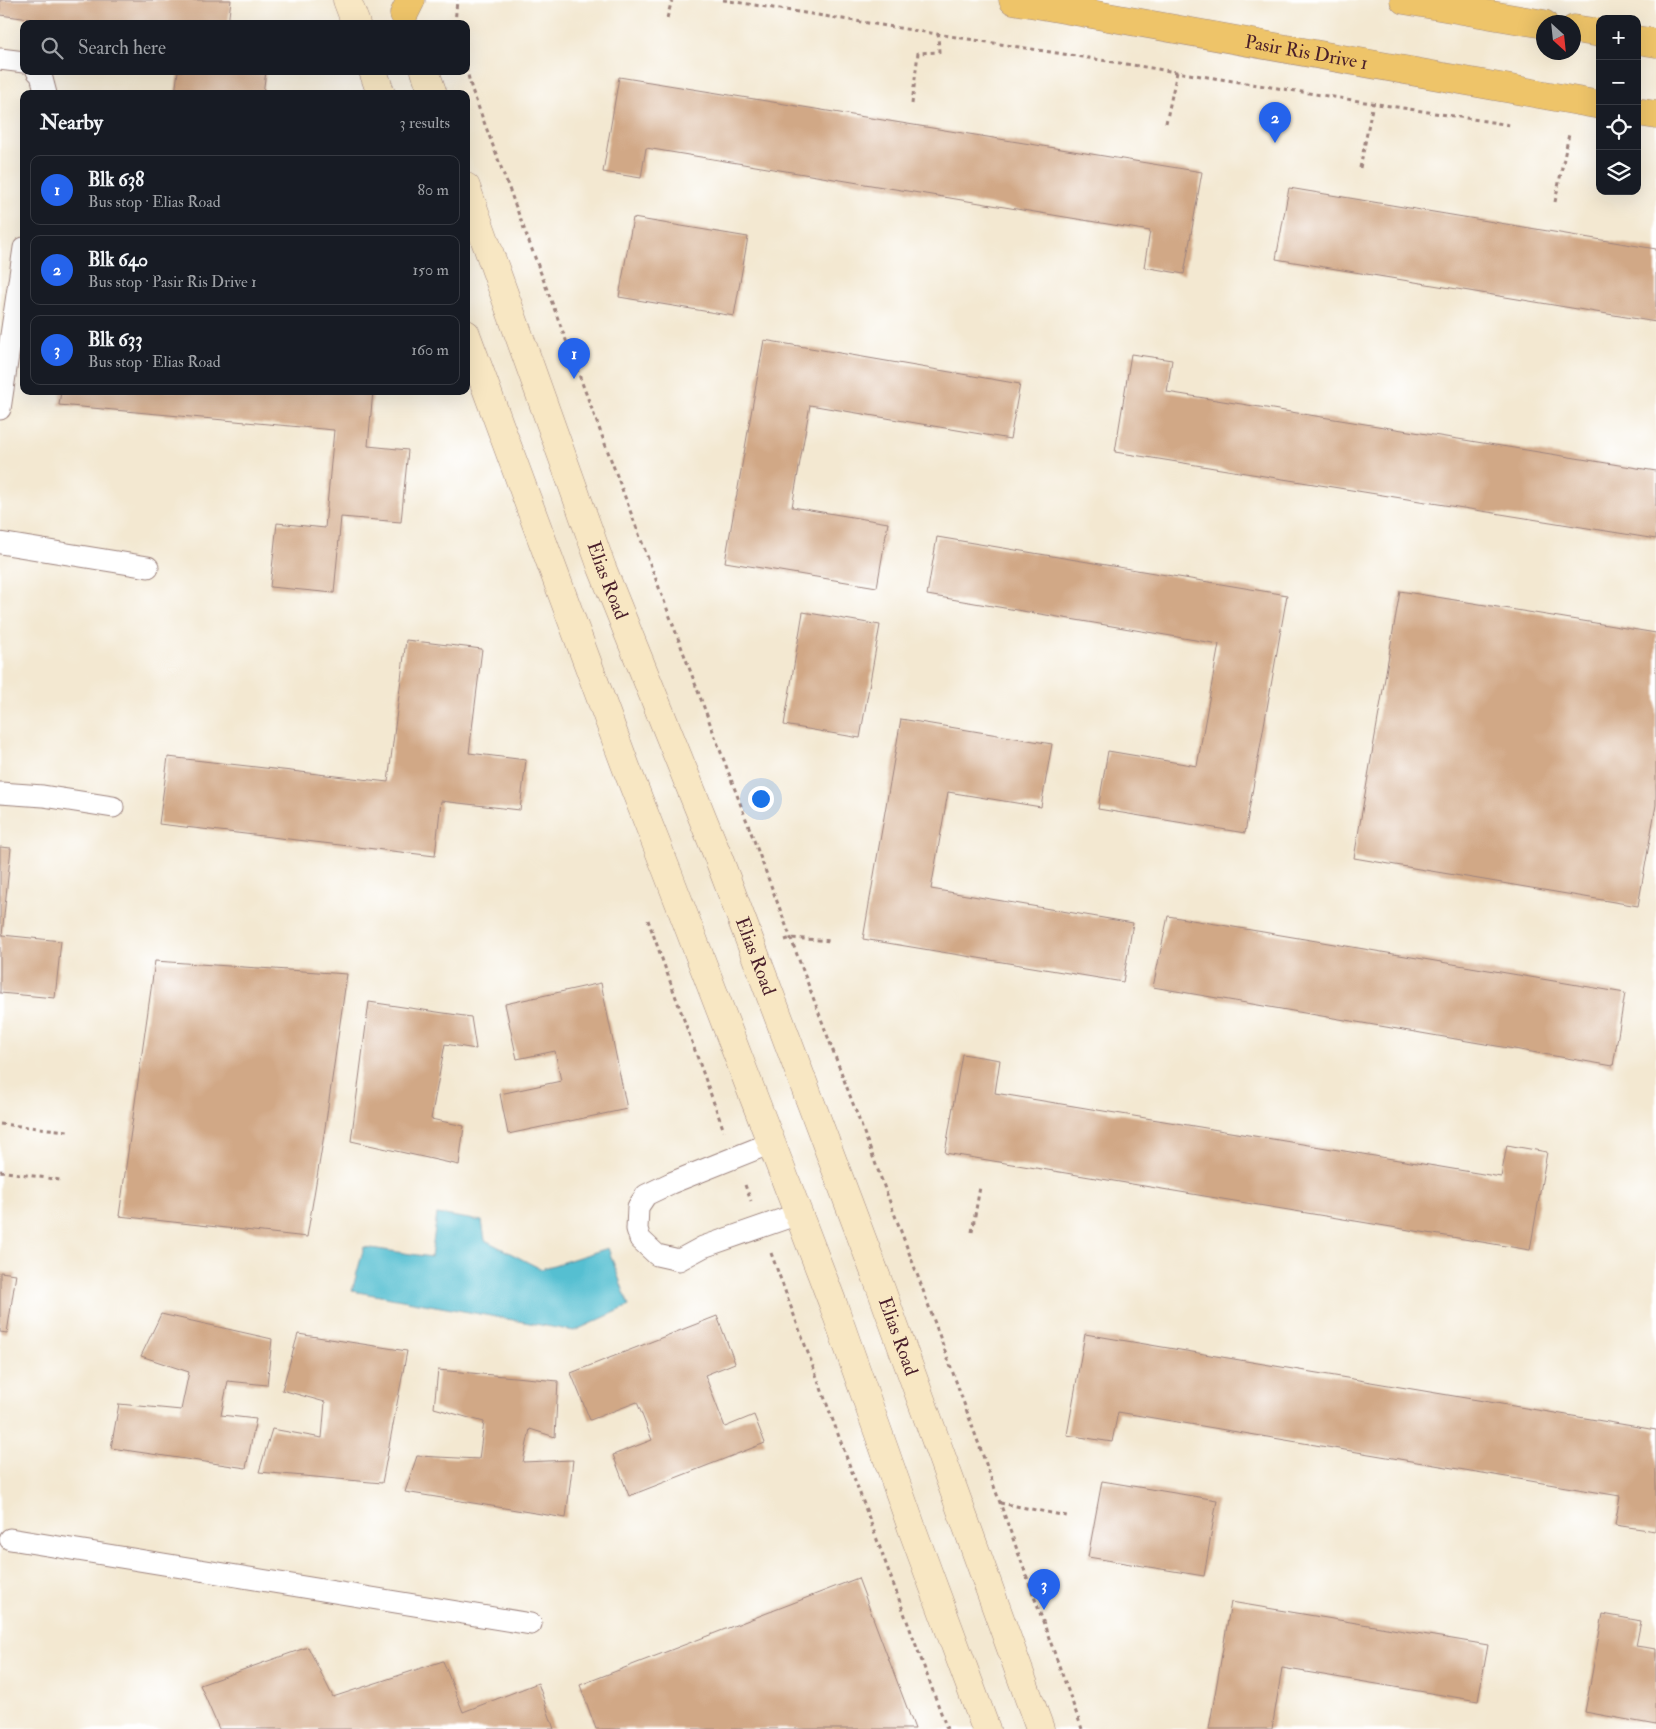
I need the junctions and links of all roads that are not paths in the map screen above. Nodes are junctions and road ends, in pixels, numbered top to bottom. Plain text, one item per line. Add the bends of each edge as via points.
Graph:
1 (348, 0) edge
2 (1013, 0) edge
3 (1404, 0) edge
4 (355, 20) edge
5 (1536, 23) edge
6 (1581, 30) edge
7 (1596, 32) edge
8 (1641, 41) edge
9 (1656, 43) edge
10 (0, 58) edge
11 (20, 61) edge
12 (41, 75) edge
13 (374, 75) edge
14 (426, 75) edge
15 (45, 90) edge
16 (380, 90) edge
17 (432, 90) edge
18 (1596, 104) edge
19 (1641, 113) edge
20 (1656, 116) edge
21 (470, 198) edge
22 (20, 275) edge
23 (470, 345) edge
24 (0, 409) edge
25 (0, 543) edge
26 (148, 567) dead end
27 (0, 793) edge
28 (113, 807) dead end
29 (771, 1143) junction
30 (798, 1214) junction
31 (10, 1539) dead end
32 (531, 1624) dead end
33 (986, 1729) edge
34 (1040, 1729) edge

1 - 4 main road
2 - 18 main road, Pasir Ris Drive 1
3 - 5 main road
6 - 7 main road
8 - 9 main road
10 - 11 lane
12 - 15 lane
13 - 16 main road
14 - 17 main road
19 - 20 main road
21 - 34 main road, Elias Road via 602,568 717,854 881,1289
22 - 24 lane
23 - 29 main road via 626,767
25 - 26 lane
27 - 28 lane
29 - 30 main road
29 - 30 lane via 646,1195 638,1208 636,1229 640,1239 657,1256 679,1260 703,1247
30 - 33 main road
31 - 32 lane

